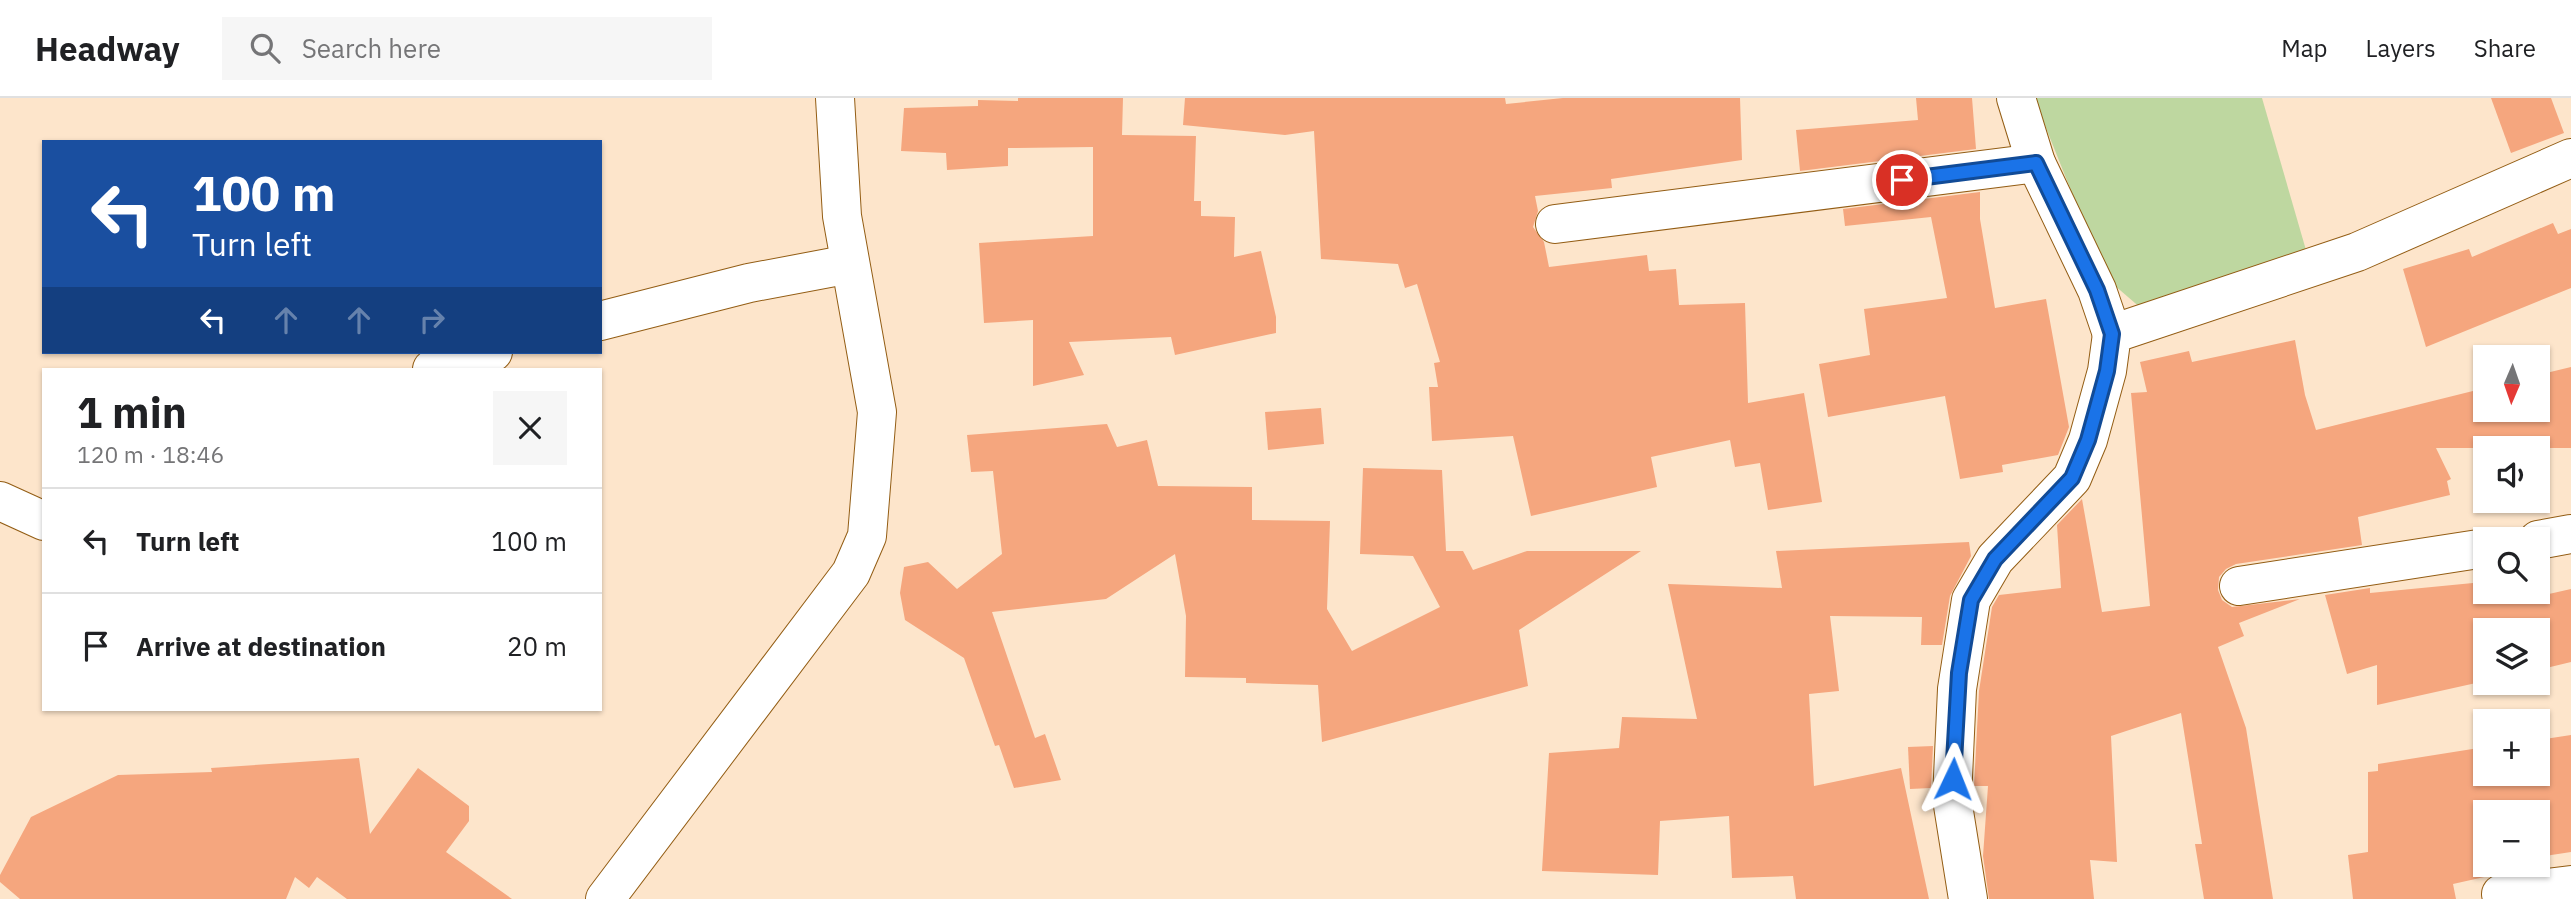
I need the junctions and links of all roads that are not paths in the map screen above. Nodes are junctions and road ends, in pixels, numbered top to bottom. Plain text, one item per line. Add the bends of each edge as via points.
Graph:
1 (835, 98) edge
2 (2016, 98) edge
3 (2571, 158) edge
4 (2036, 163) junction
5 (1555, 224) dead end
6 (850, 264) junction
7 (602, 320) edge
8 (2112, 334) junction
9 (486, 354) edge
10 (436, 368) edge
11 (0, 501) edge
12 (42, 520) edge
13 (2571, 534) edge
14 (2550, 538) edge
15 (2473, 550) edge
16 (2239, 586) dead end
17 (2571, 885) edge
18 (2501, 894) dead end
19 (606, 899) edge
20 (1968, 899) edge

1 - 6 street via 842,216
2 - 4 street
3 - 8 street via 2357,252
4 - 5 street
4 - 8 street via 2097,290
6 - 7 street via 749,283
6 - 19 street via 877,412 867,536 851,573
8 - 20 street via 2091,429 2072,478 1995,559 1971,600 1957,689 1952,799
9 - 10 street
11 - 12 street
13 - 14 street
15 - 16 street
17 - 18 street

